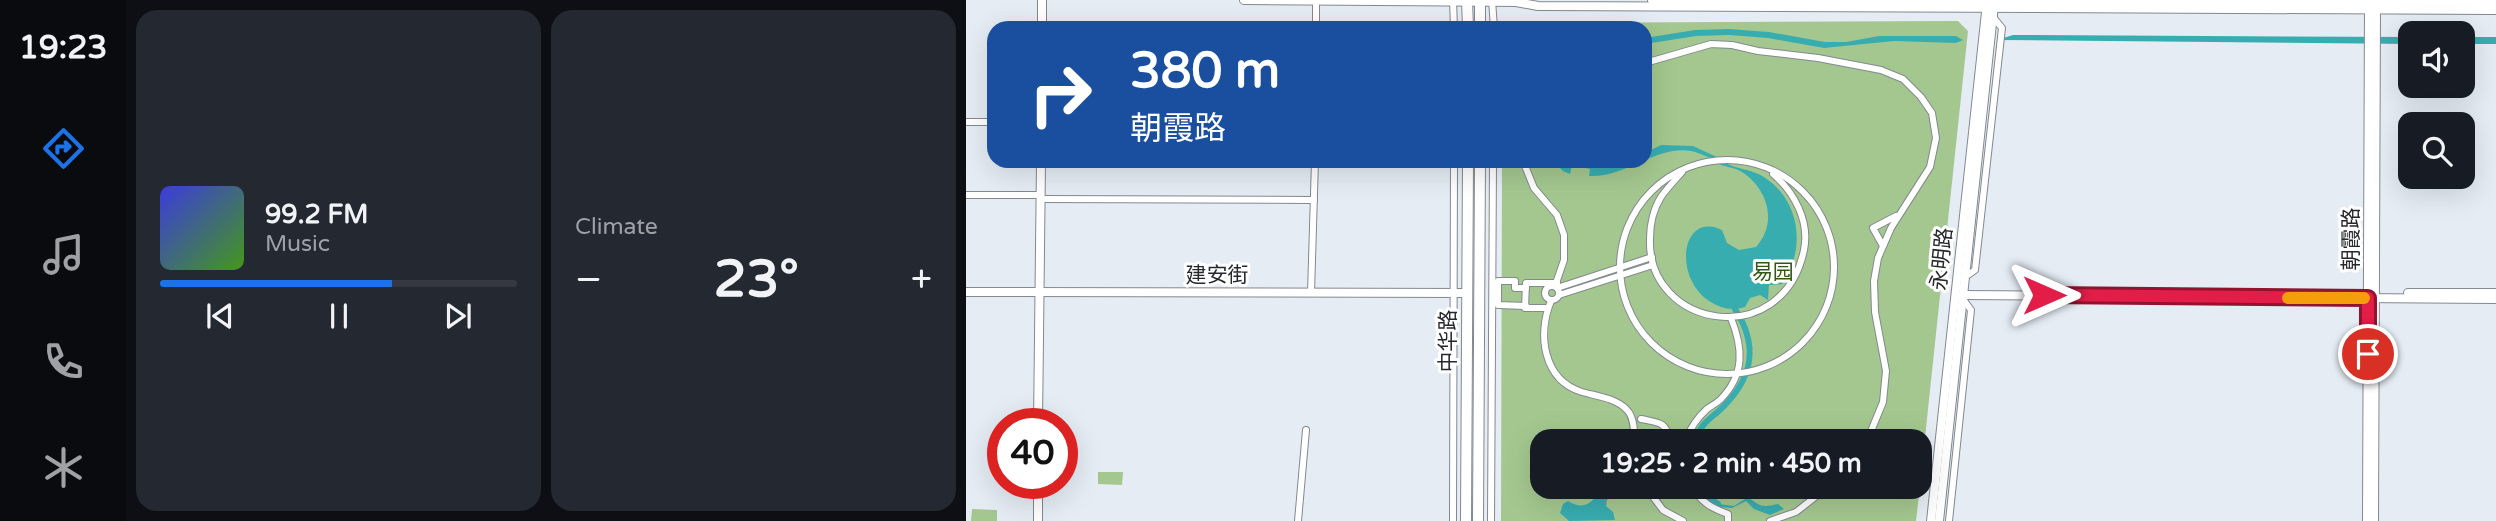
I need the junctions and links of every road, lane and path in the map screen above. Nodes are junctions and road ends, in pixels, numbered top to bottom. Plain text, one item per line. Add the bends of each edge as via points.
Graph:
1 (1042, 0) edge
2 (1244, 0) edge
3 (1299, 0) edge
4 (1532, 0) edge
5 (1652, 0) edge
6 (1745, 0) edge
7 (1806, 0) edge
8 (1881, 0) edge
9 (1316, 1) edge
10 (1453, 1) edge
11 (1467, 1) edge
12 (1480, 1) edge
13 (1492, 1) edge
14 (1516, 2) junction
15 (2373, 4) edge
16 (2496, 4) edge
17 (1991, 5) edge
18 (2496, 10) edge
19 (1042, 21) edge
20 (1316, 21) edge
21 (1454, 21) edge
22 (1468, 21) edge
23 (1480, 21) edge
24 (1493, 21) edge
25 (1652, 61) edge
26 (966, 122) edge
27 (987, 122) edge
28 (1762, 166) junction
29 (1041, 168) edge
30 (1315, 168) edge
31 (1454, 168) edge
32 (1468, 168) edge
33 (1480, 168) edge
34 (1493, 168) edge
35 (1526, 168) edge
36 (1683, 170) junction
37 (966, 195) edge
38 (1040, 197) junction
39 (1314, 201) junction
40 (1898, 216) junction
41 (1883, 246) junction
42 (1652, 261) junction
43 (1621, 271) junction
44 (1526, 288) junction
45 (1557, 288) junction
46 (966, 292) edge
47 (1039, 292) junction
48 (1311, 293) junction
49 (1453, 293) junction
50 (1467, 293) junction
51 (2496, 293) edge
52 (1964, 294) junction
53 (2372, 296) junction
54 (2496, 299) edge
55 (1550, 304) junction
56 (1525, 306) junction
57 (1737, 317) junction
58 (1739, 373) junction
59 (1038, 408) edge
60 (1641, 419) dead end
61 (1633, 429) edge
62 (1668, 429) edge
63 (1691, 429) edge
64 (1872, 429) edge
65 (1306, 430) dead end
66 (1038, 499) edge
67 (1655, 499) edge
68 (1699, 499) edge
69 (1812, 499) edge
70 (1038, 521) edge
71 (1298, 521) edge
72 (1453, 521) edge
73 (1466, 521) edge
74 (1478, 521) edge
75 (1491, 521) edge
76 (1683, 521) edge
77 (1728, 521) edge
78 (1770, 521) edge
79 (1931, 521) edge
80 (1939, 521) edge
81 (1949, 521) edge
82 (2367, 521) edge
83 (2374, 521) edge

1 - 19 street
2 - 3 street
3 - 9 street
4 - 14 street
5 - 6 street
6 - 7 street
7 - 8 street
8 - 17 street
9 - 10 street
9 - 20 street
10 - 11 street
10 - 21 street
11 - 12 street
11 - 22 highway
12 - 13 street
12 - 23 highway
13 - 14 street
13 - 24 street
14 - 17 street via 1538,6
15 - 16 street
15 - 17 street
15 - 18 street
15 - 53 street, 朝霞路
17 - 52 street, 永明路
17 - 79 street, 永明路
25 - 40 street via 1711,44 1732,45 1881,70 1903,79 1931,113 1936,138 1930,167
26 - 27 street
28 - 36 street via 1723,159
28 - 57 street via 1794,196 1806,244 1793,283 1779,300
28 - 58 street via 1786,177 1821,210 1829,228 1833,276 1825,312 1804,341 1770,366
29 - 38 street
30 - 39 street
31 - 49 street
32 - 50 highway, 中华路
33 - 74 highway, 中华路
34 - 75 street
35 - 45 street via 1534,188 1557,215 1564,235
36 - 42 street via 1660,199 1650,226
36 - 43 street via 1659,184 1635,212 1626,229
37 - 38 street
38 - 39 street
38 - 47 street
39 - 48 street
40 - 41 street
40 - 41 street via 1873,228
41 - 64 street via 1874,281 1886,371 1883,402
42 - 43 street
42 - 57 street via 1667,290 1686,306 1713,316
43 - 45 street
43 - 58 street via 1628,306 1639,327 1665,354 1706,372
44 - 45 street via 1526,283
44 - 56 street
44 - 56 street via 1515,288 1515,281 1498,281 1498,305
45 - 55 street
45 - 55 street via 1550,286 1545,294
46 - 47 street, 建安街
47 - 48 street, 建安街
47 - 59 street
48 - 49 street, 建安街
49 - 50 street, 建安街
49 - 72 street
50 - 73 highway, 中华路
51 - 53 street
52 - 53 street
52 - 80 street, 永明路
52 - 81 street via 1972,310
53 - 54 street
53 - 82 street, 朝霞路
53 - 83 street, 朝霞路
55 - 56 street
55 - 61 street via 1544,339 1553,371 1562,383 1614,401 1628,411
57 - 58 street
58 - 63 street via 1720,401
60 - 62 street via 1660,422
65 - 71 street
66 - 70 street
67 - 76 street via 1663,510
68 - 77 street via 1728,514
69 - 78 street via 1796,512

